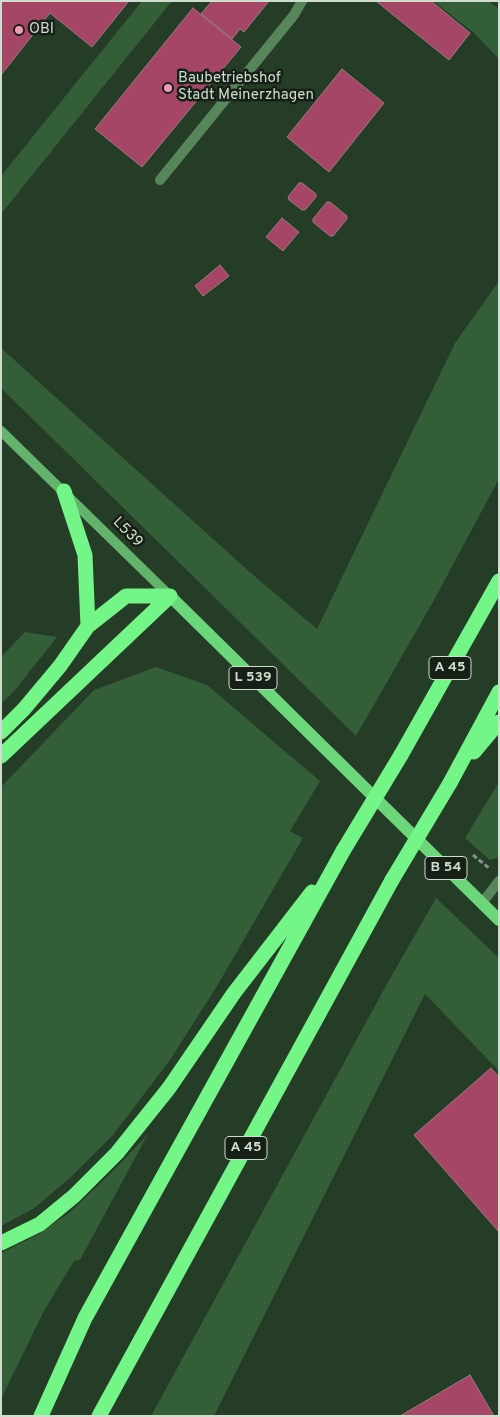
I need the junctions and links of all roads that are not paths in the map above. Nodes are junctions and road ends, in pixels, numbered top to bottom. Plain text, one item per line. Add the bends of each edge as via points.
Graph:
1 (302, 1) edge
2 (160, 180) dead end
3 (1, 431) edge
4 (64, 491) junction
5 (499, 581) edge
6 (170, 596) junction
7 (88, 626) junction
8 (499, 692) edge
9 (499, 722) edge
10 (1, 732) edge
11 (1, 756) edge
12 (450, 783) junction
13 (394, 816) joint
14 (343, 851) junction
15 (499, 882) edge
16 (482, 903) junction
17 (499, 920) edge
18 (1, 1243) edge
19 (42, 1416) edge
20 (100, 1416) edge

1 - 2 lane
3 - 4 main road, L 539
4 - 6 main road, L539 / L 539
4 - 7 highway via 85,555
5 - 14 highway, A 45, bridge
6 - 7 highway via 126,596
6 - 11 highway
6 - 13 main road, L 539
7 - 10 highway via 60,666
8 - 12 highway, A 45
9 - 12 highway
12 - 20 highway, A 45, bridge via 392,880
13 - 16 main road, B 54
14 - 18 highway via 117,1153 40,1224
14 - 19 highway, A 45 via 85,1318
15 - 16 lane
16 - 17 main road, B 54

